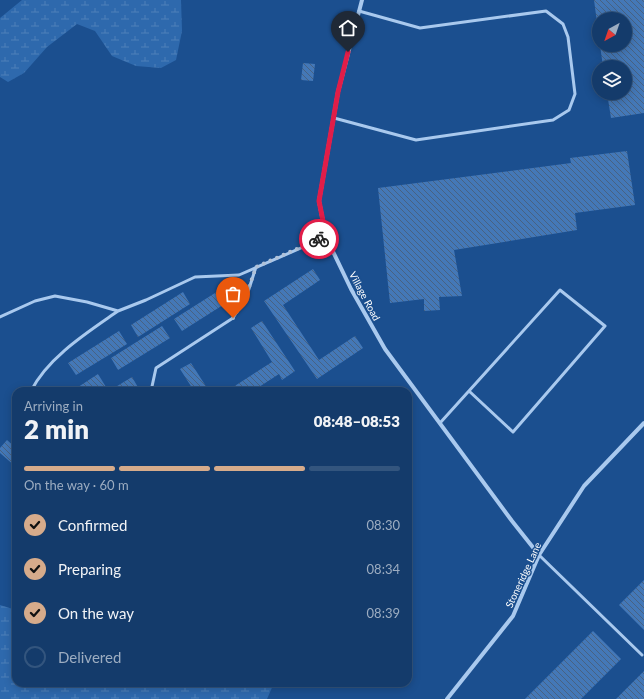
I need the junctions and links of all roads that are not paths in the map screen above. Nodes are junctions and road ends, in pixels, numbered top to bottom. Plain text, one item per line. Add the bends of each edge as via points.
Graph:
1 (362, 0) edge
2 (359, 11) junction
3 (334, 118) junction
4 (326, 236) junction
5 (256, 267) junction
6 (118, 311) junction
7 (0, 317) edge
8 (34, 387) edge
9 (152, 387) edge
10 (469, 391) junction
11 (644, 422) edge
12 (440, 423) junction
13 (539, 555) junction
14 (642, 655) dead end
15 (447, 699) edge

1 - 2 street, Village Road
2 - 3 street, Village Road via 338,92
2 - 3 lane via 420,28 546,11 563,24 568,37 575,94 569,110 553,120 416,140
3 - 4 street, Village Road via 319,201
4 - 5 lane
4 - 12 street, Village Road via 351,289 385,349
5 - 6 lane via 240,275 196,277
5 - 9 lane via 246,296 233,318 156,368
6 - 7 lane via 55,296 35,301
6 - 8 lane via 74,343 50,365
10 - 10 lane via 560,290 605,326 513,432
10 - 12 lane
11 - 13 street, Stoneridge Lane via 584,486
12 - 13 street, Village Road
13 - 14 lane
13 - 15 street, Stoneridge Lane via 513,616

